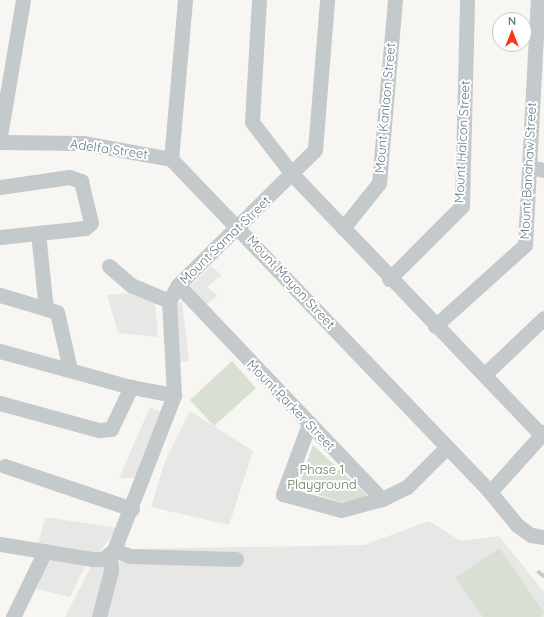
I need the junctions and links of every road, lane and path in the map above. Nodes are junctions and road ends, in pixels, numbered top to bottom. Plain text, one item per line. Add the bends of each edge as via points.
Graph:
1 (23, 0) edge
2 (184, 0) edge
3 (259, 0) edge
4 (327, 0) edge
5 (395, 0) edge
6 (467, 0) edge
7 (538, 0) edge
8 (0, 136) edge
9 (0, 142) edge
10 (171, 159) junction
11 (529, 167) junction
12 (544, 170) edge
13 (292, 174) junction
14 (0, 187) edge
15 (239, 227) junction
16 (343, 228) junction
17 (38, 233) junction
18 (0, 237) edge
19 (109, 266) dead end
20 (389, 279) junction
21 (178, 286) junction
22 (0, 295) edge
23 (168, 301) junction
24 (46, 309) junction
25 (544, 318) edge
26 (435, 326) junction
27 (0, 351) edge
28 (70, 370) junction
29 (485, 374) junction
30 (131, 388) junction
31 (174, 395) junction
32 (0, 403) edge
33 (309, 424) junction
34 (543, 434) edge
35 (446, 448) junction
36 (5, 466) dead end
37 (490, 492) junction
38 (382, 499) junction
39 (132, 509) junction
40 (544, 537) edge
41 (0, 544) edge
42 (45, 551) junction
43 (112, 553) junction
44 (236, 559) dead end
45 (13, 617) edge
46 (99, 617) edge

1 - 8 street
2 - 10 street
3 - 13 street via 252,122
4 - 13 street, Mount Samat Street via 315,150
5 - 16 street, Mount Kanlaon Street via 379,183
6 - 20 street, Mount Halcon Street via 462,206
7 - 11 street, Mount Banahaw Street
9 - 10 street, Adelfa Street via 82,142
10 - 15 street, Mount Mayon Street
11 - 12 street
11 - 26 street, Mount Banahaw Street via 525,245
13 - 15 street, Mount Samat Street
13 - 16 street
14 - 17 street via 69,177 81,182 91,223 85,228
15 - 21 street, Mount Samat Street
15 - 35 street, Mount Mayon Street
16 - 20 street
17 - 18 street
17 - 24 street
19 - 23 street via 131,286
20 - 26 street
21 - 23 street, Mount Samat Street
21 - 33 street, Mount Parker Street
22 - 24 street
23 - 31 street
24 - 28 street via 57,312 61,320
25 - 29 street
26 - 29 street
27 - 28 street
28 - 30 street
29 - 34 street
30 - 31 street
30 - 32 street via 111,430 99,430
31 - 39 street
33 - 38 street, Mount Parker Street
33 - 38 street via 283,494 341,510
34 - 37 street
35 - 37 street, Mount Mayon Street
35 - 38 street via 408,487
36 - 39 street
37 - 40 street, Mount Mayon Street via 517,525 531,535
39 - 43 street
41 - 42 street
42 - 43 street via 93,559
42 - 45 street
43 - 44 street via 130,556
43 - 46 street via 111,571

